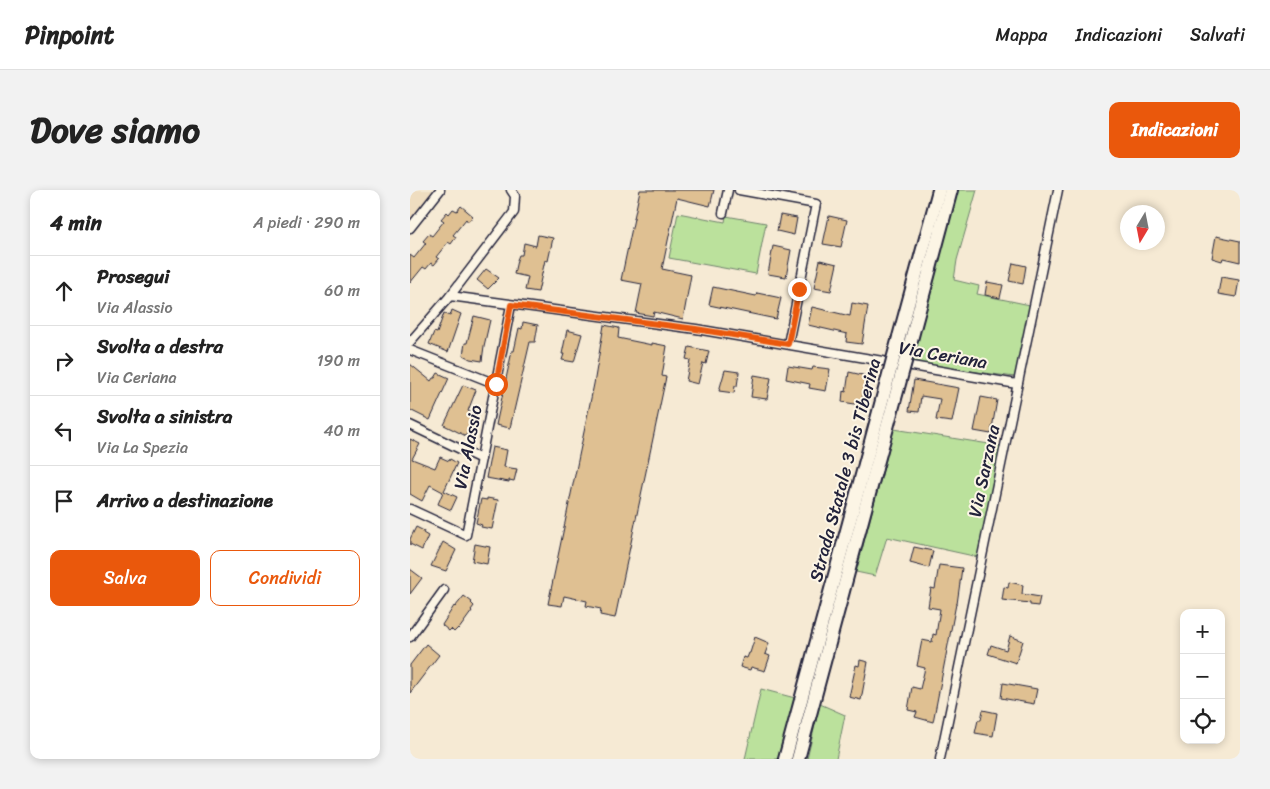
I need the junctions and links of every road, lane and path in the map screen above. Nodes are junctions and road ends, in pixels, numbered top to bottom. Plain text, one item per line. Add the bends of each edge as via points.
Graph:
1 (440, 190) edge
2 (511, 190) edge
3 (728, 190) edge
4 (739, 190) edge
5 (938, 190) edge
6 (951, 190) edge
7 (1058, 190) edge
8 (723, 213) dead end
9 (410, 228) edge
10 (450, 296) junction
11 (511, 305) junction
12 (905, 339) junction
13 (410, 342) edge
14 (788, 344) junction
15 (410, 350) edge
16 (496, 384) junction
17 (1017, 384) junction
18 (410, 425) edge
19 (480, 459) junction
20 (870, 466) junction
21 (410, 509) edge
22 (444, 590) dead end
23 (410, 636) edge
24 (785, 759) edge
25 (798, 759) edge
26 (940, 759) edge

1 - 9 street
2 - 10 street via 514,212
3 - 8 street
4 - 14 street via 816,204
5 - 12 highway, Strada Statale 3 bis Tiberina
6 - 12 highway, Strada Statale 3 bis Tiberina
7 - 17 street, Via Sarzana
10 - 11 street, Via Ceriana
10 - 13 street
11 - 14 street, Via Ceriana
11 - 16 street, Via Alassio
12 - 20 highway, Strada Statale 3 bis Tiberina, bridge
14 - 17 street, Via Ceriana
15 - 16 street
16 - 19 street, Via Alassio
17 - 26 street, Via Sarzana
18 - 19 street
19 - 21 street, Via Alassio via 466,535
20 - 24 highway, Strada Statale 3 bis Tiberina
20 - 25 highway, Strada Statale 3 bis Tiberina
22 - 23 street

